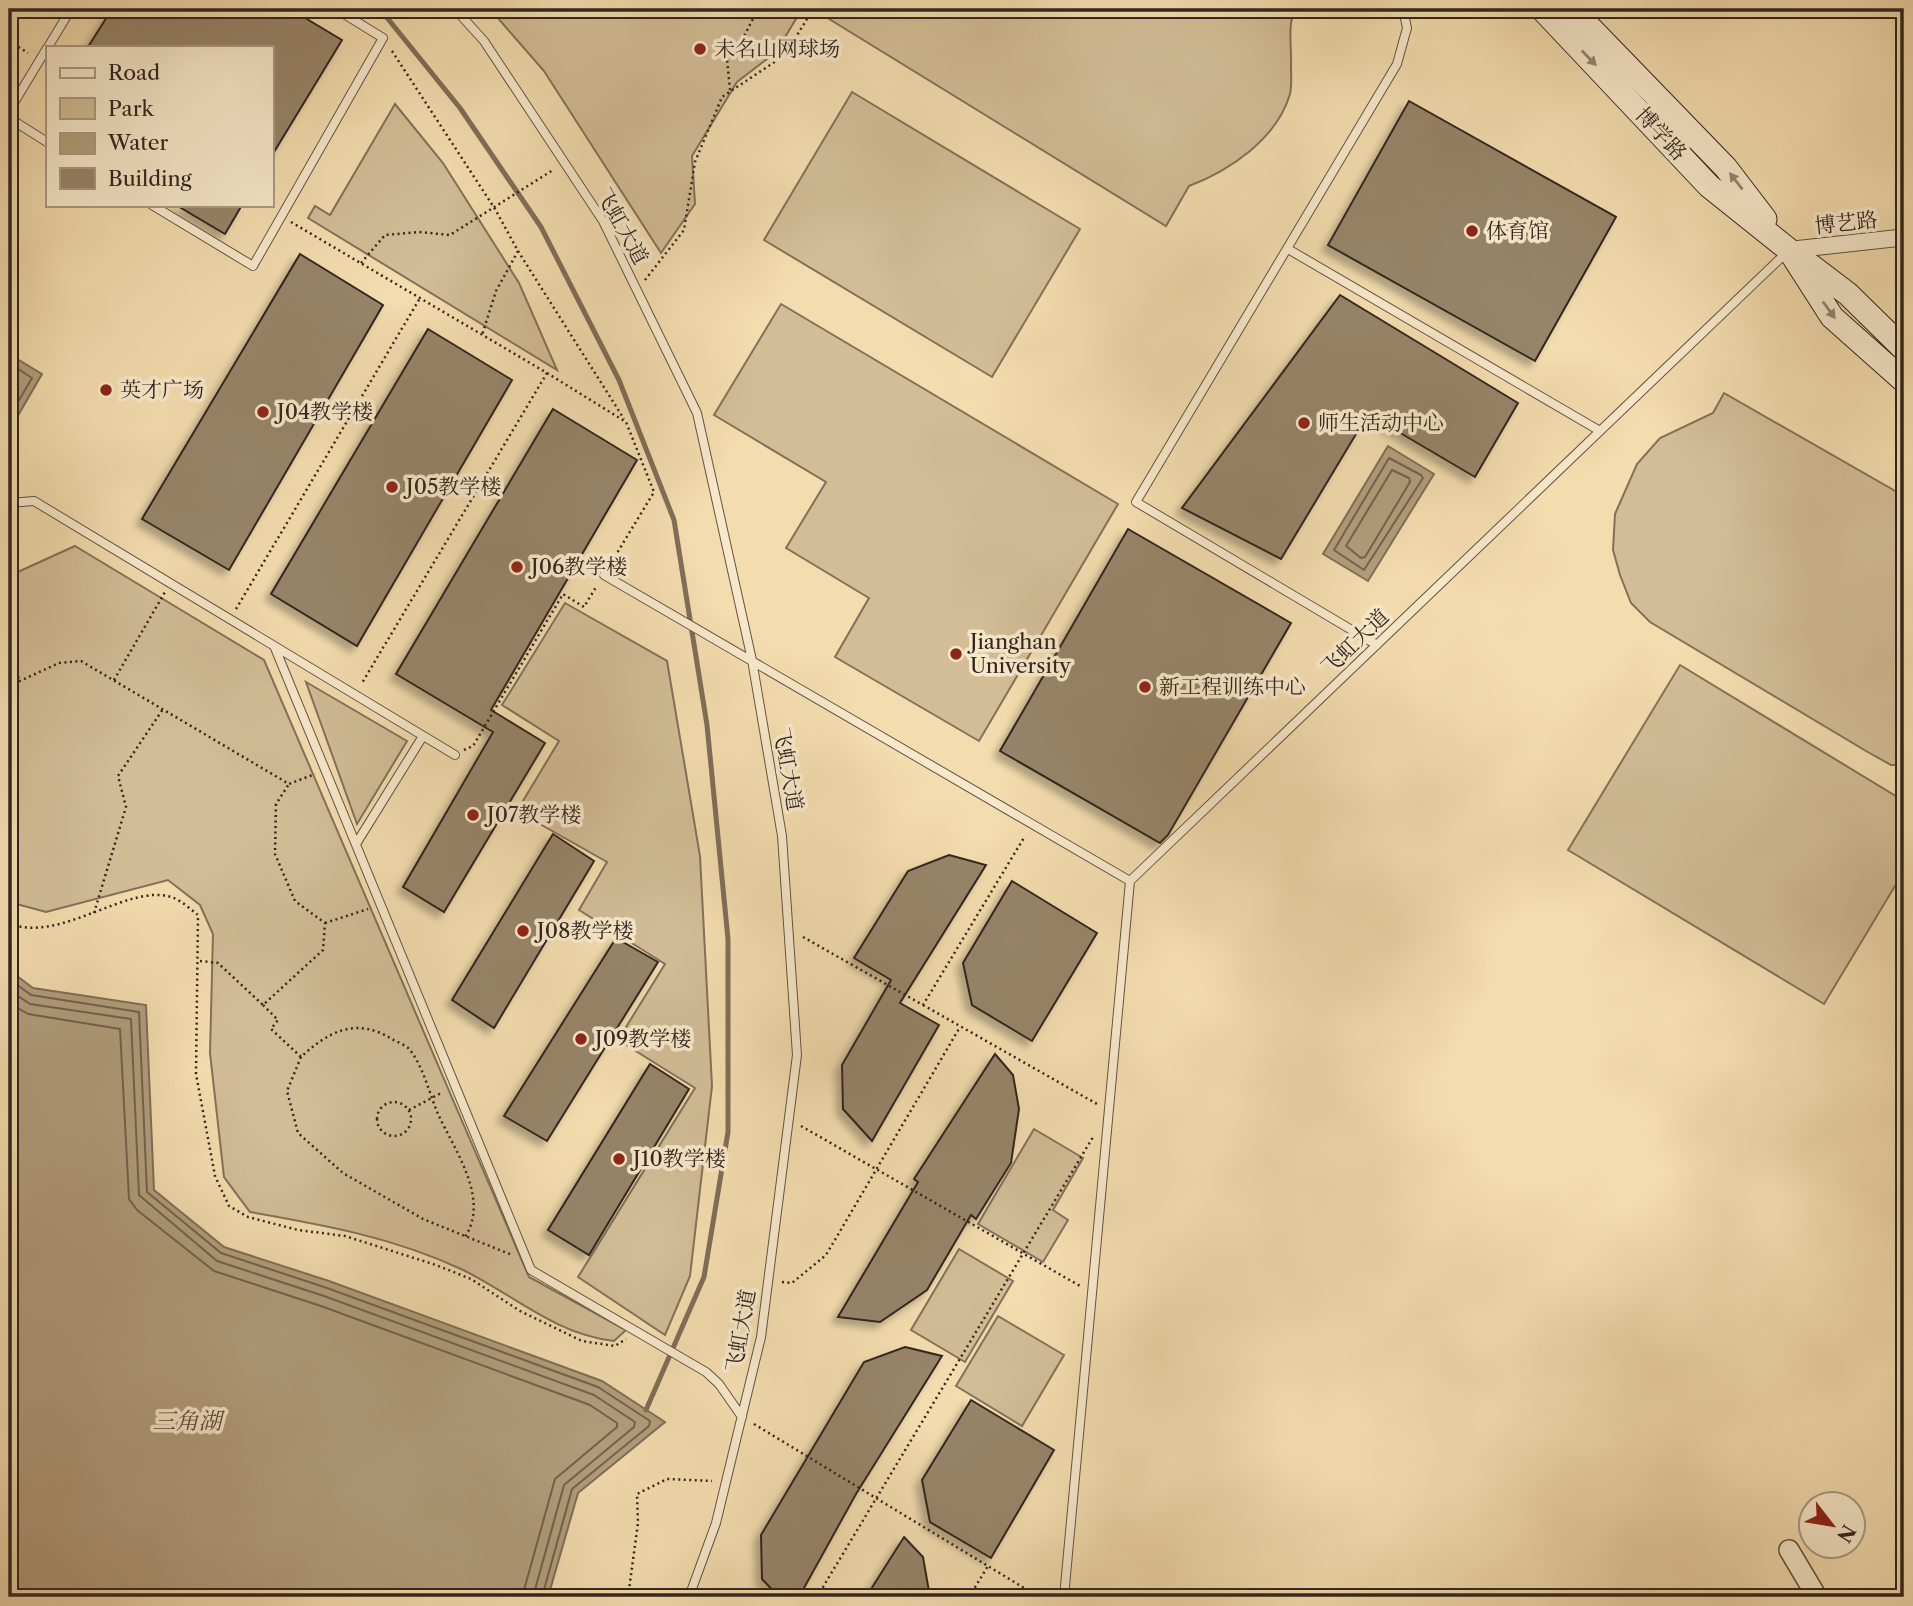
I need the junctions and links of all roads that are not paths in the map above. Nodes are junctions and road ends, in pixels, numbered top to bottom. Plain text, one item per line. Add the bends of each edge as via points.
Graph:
1 (71, 9) edge
2 (336, 9) edge
3 (455, 9) edge
4 (1403, 9) edge
5 (1542, 9) edge
6 (1572, 9) edge
7 (48, 46) edge
8 (46, 50) edge
9 (9, 111) edge
10 (9, 118) edge
11 (46, 141) edge
12 (154, 206) edge
13 (1904, 232) edge
14 (1288, 249) junction
15 (1789, 250) junction
16 (1904, 349) edge
17 (1904, 381) edge
18 (1600, 431) junction
19 (9, 502) edge
20 (604, 575) road end
21 (1377, 645) junction
22 (275, 648) junction
23 (752, 660) junction
24 (423, 736) junction
25 (455, 755) road end
26 (356, 844) junction
27 (1130, 881) junction
28 (742, 1417) junction
29 (1789, 1550) dead end
30 (689, 1597) edge
31 (1064, 1597) edge
32 (1817, 1597) edge

1 - 7 lane
2 - 12 lane via 383,38 253,266
3 - 23 lane, 飞虹大道 via 484,41 603,220 697,414
4 - 14 lane via 1407,29 1397,64
5 -> 15 main road, 博学路 via 1709,186
15 -> 6 main road, 博学路 via 1726,168
8 - 9 lane
10 - 11 lane
13 - 15 street, 博艺路 via 1898,238
14 - 18 lane
14 - 21 lane via 1136,502
15 - 16 main road, 博学路 via 1848,294
15 -> 17 main road, 博学路 via 1832,317
15 - 18 lane, 飞虹大道
18 - 21 lane, 飞虹大道
19 - 22 lane via 34,501
20 - 23 lane
21 - 27 lane, 飞虹大道
22 - 24 lane
22 - 26 lane
23 - 27 lane
23 - 28 lane, 飞虹大道 via 782,836 797,1055 761,1337
24 - 25 lane
24 - 26 lane
26 - 28 lane via 531,1270 706,1372
27 - 31 lane
28 - 30 lane, 飞虹大道 via 716,1523
29 - 32 street

